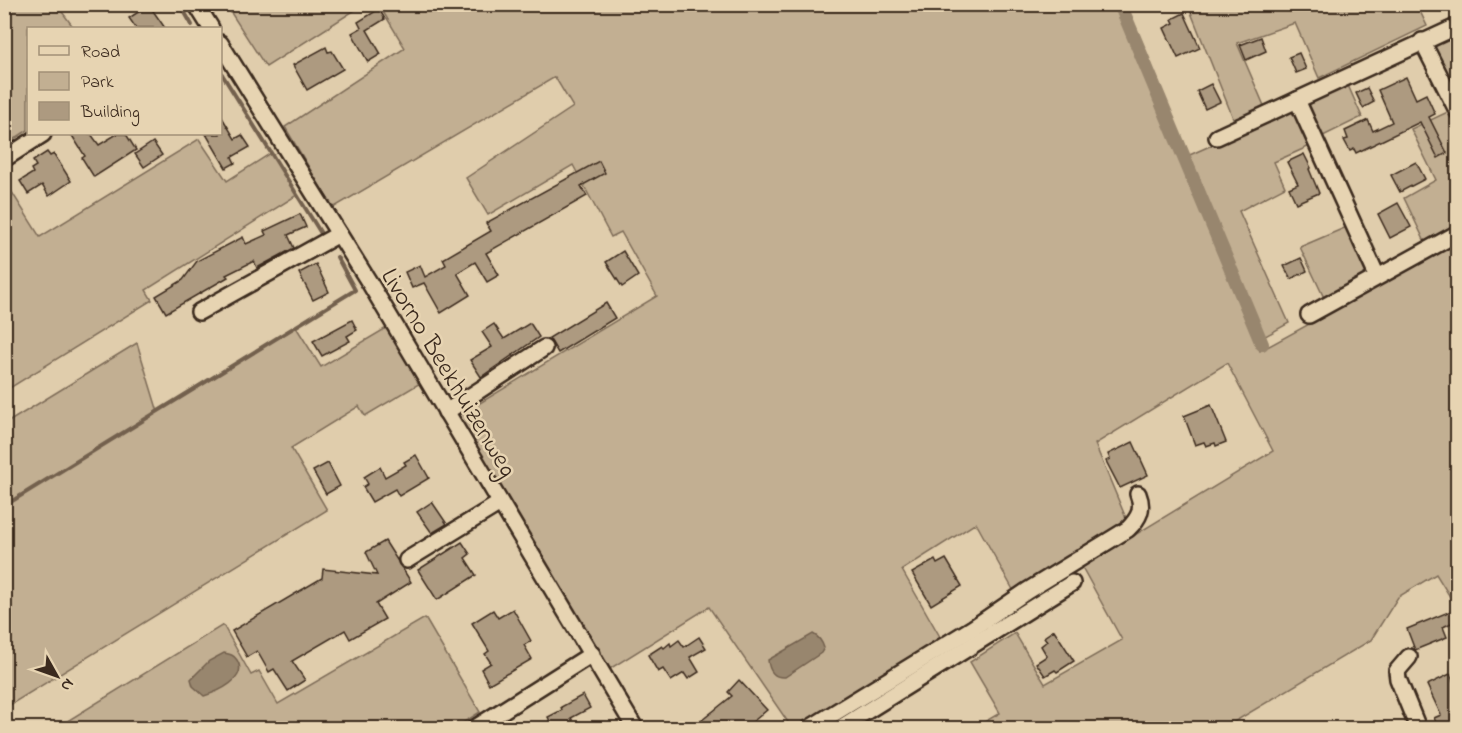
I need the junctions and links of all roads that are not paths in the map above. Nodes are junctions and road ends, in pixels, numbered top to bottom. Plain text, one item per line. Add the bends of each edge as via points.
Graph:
1 (196, 4) edge
2 (1458, 26) edge
3 (208, 27) edge
4 (1422, 41) junction
5 (222, 46) edge
6 (1297, 99) junction
7 (1458, 112) edge
8 (41, 135) edge
9 (1217, 136) dead end
10 (4, 159) edge
11 (1458, 233) edge
12 (339, 234) junction
13 (1377, 276) junction
14 (199, 312) dead end
15 (1309, 315) dead end
16 (544, 348) dead end
17 (446, 412) junction
18 (1138, 494) dead end
19 (500, 502) junction
20 (407, 560) dead end
21 (1072, 583) dead end
22 (592, 654) junction
23 (1409, 657) dead end
24 (475, 729) edge
25 (635, 729) edge
26 (810, 729) edge
27 (840, 729) edge
28 (1418, 729) edge

1 - 3 street
2 - 4 street
4 - 6 street
4 - 7 street
5 - 12 street, Livorno Beekhuizenweg
6 - 9 street
6 - 13 street
8 - 10 street
11 - 13 street
12 - 14 street
12 - 17 street, Livorno Beekhuizenweg
13 - 15 street
16 - 17 street
17 - 19 street, Livorno Beekhuizenweg
18 - 26 street via 1141,510 1128,529
19 - 20 street
19 - 22 street, Livorno Beekhuizenweg
21 - 27 street
22 - 24 street
22 - 25 street, Livorno Beekhuizenweg
23 - 28 street via 1397,671

